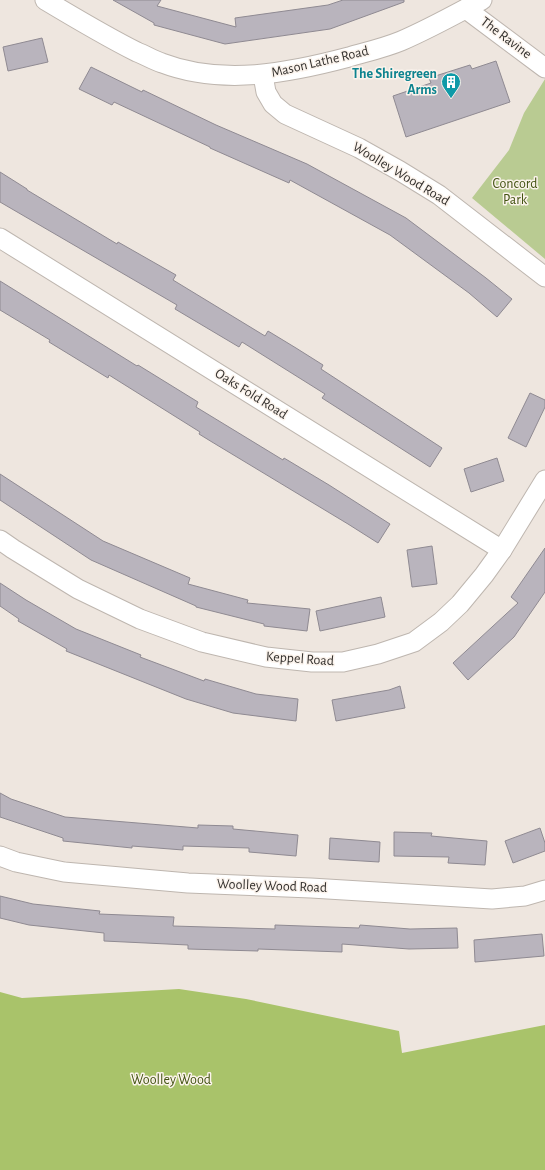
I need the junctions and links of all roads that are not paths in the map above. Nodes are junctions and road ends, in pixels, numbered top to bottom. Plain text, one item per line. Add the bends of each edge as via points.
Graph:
1 (45, 0) edge
2 (474, 4) edge
3 (545, 68) edge
4 (263, 75) junction
5 (0, 238) edge
6 (545, 277) edge
7 (545, 480) edge
8 (0, 540) edge
9 (502, 550) junction
10 (0, 856) edge
11 (545, 890) edge

1 - 4 street, Mason Lathe Road via 118,43 162,63 198,73
2 - 3 street, The Ravine
2 - 4 street, Mason Lathe Road via 416,34 377,49 318,66
4 - 6 street, Woolley Wood Road via 266,92 273,104 285,114 359,148 439,195
5 - 9 street, Oaks Fold Road
7 - 9 street, Keppel Road
8 - 9 street, Keppel Road via 78,589 140,619 202,642 266,657 312,662 344,662 414,642 460,604
10 - 11 street, Woolley Wood Road via 64,872 188,883 492,899 525,896

